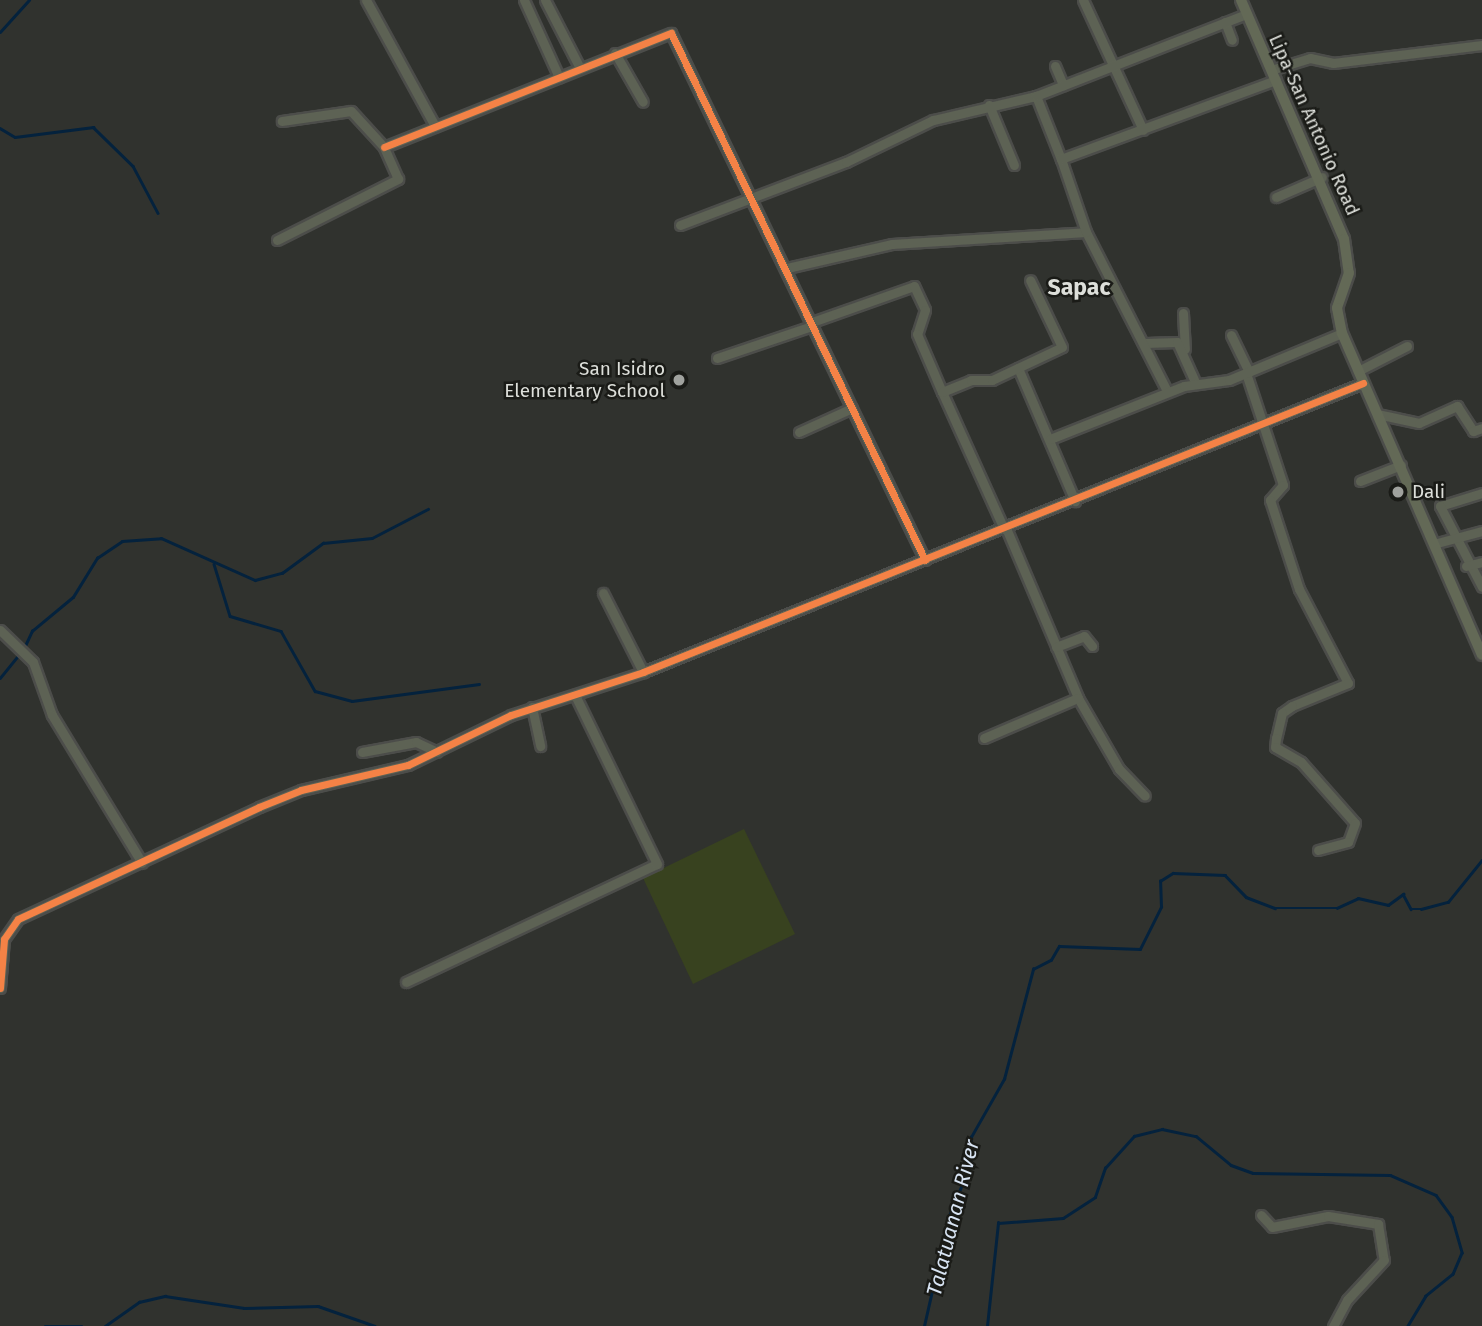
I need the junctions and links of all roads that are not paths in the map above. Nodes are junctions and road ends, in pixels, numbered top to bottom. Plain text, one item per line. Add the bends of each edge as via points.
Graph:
1 (366, 0) edge
2 (524, 0) edge
3 (545, 0) edge
4 (1083, 0) edge
5 (1241, 0) edge
6 (1246, 14) junction
7 (1225, 22) junction
8 (1232, 40) dead end
9 (1482, 44) edge
10 (615, 53) junction
11 (1115, 64) junction
12 (1055, 66) dead end
13 (580, 68) junction
14 (1273, 75) junction
15 (559, 77) junction
16 (1063, 85) junction
17 (1036, 96) junction
18 (643, 102) dead end
19 (989, 105) junction
20 (282, 121) dead end
21 (435, 125) junction
22 (1143, 130) junction
23 (384, 147) junction
24 (1061, 159) junction
25 (1014, 165) dead end
26 (1322, 177) junction
27 (1276, 197) dead end
28 (754, 199) junction
29 (680, 225) dead end
30 (1086, 232) junction
31 (277, 240) dead end
32 (787, 268) junction
33 (1030, 280) dead end
34 (1183, 313) dead end
35 (812, 324) junction
36 (1342, 333) junction
37 (1231, 335) dead end
38 (1146, 343) junction
39 (1407, 346) dead end
40 (1185, 349) junction
41 (717, 358) dead end
42 (1018, 368) junction
43 (1358, 371) junction
44 (1247, 372) junction
45 (1363, 383) junction
46 (1196, 384) junction
47 (1167, 391) junction
48 (942, 392) junction
49 (852, 408) junction
50 (1377, 414) junction
51 (1482, 428) edge
52 (1262, 429) junction
53 (799, 432) dead end
54 (1050, 439) junction
55 (1401, 465) junction
56 (1360, 481) dead end
57 (1482, 493) edge
58 (1075, 501) junction
59 (1005, 528) junction
60 (1482, 531) edge
61 (1452, 538) junction
62 (1437, 543) junction
63 (925, 559) junction
64 (1482, 562) edge
65 (1466, 566) junction
66 (1482, 587) edge
67 (603, 593) dead end
68 (0, 629) edge
69 (1092, 646) dead end
70 (1056, 647) junction
71 (1482, 655) edge
72 (643, 672) junction
73 (575, 695) junction
74 (1078, 698) junction
75 (532, 707) junction
76 (984, 738) dead end
77 (540, 746) dead end
78 (362, 752) dead end
79 (437, 752) junction
80 (1145, 796) dead end
81 (1318, 850) dead end
82 (142, 863) junction
83 (406, 982) dead end
84 (0, 988) edge
85 (1261, 1215) dead end
86 (1333, 1326) edge

1 - 21 street
2 - 15 street
3 - 13 street
4 - 11 street
5 - 6 main road, Lipa-San Antonio Road
6 - 7 street
6 - 14 main road, Lipa-San Antonio Road
7 - 8 street
7 - 11 street
9 - 14 street via 1333,63 1310,58
10 - 13 street
10 - 18 street
10 - 28 street via 671,33
11 - 16 street
11 - 22 street
12 - 16 street
13 - 15 street
14 - 22 street
14 - 26 main road, Lipa-San Antonio Road
15 - 21 street
16 - 17 street
17 - 19 street
17 - 24 street
19 - 25 street
19 - 28 street via 933,120
20 - 23 street via 351,111
21 - 23 street
22 - 24 street
23 - 31 street via 398,175 395,185
24 - 30 street
26 - 27 street
26 - 36 main road, Lipa-San Antonio Road via 1349,253 1337,308
28 - 29 street
28 - 32 street
30 - 32 street via 892,244
30 - 38 street
32 - 35 street
33 - 42 street via 1062,347
34 - 40 street
35 - 41 street
35 - 48 street via 914,286 925,310 917,334
35 - 49 street
36 - 43 main road, Lipa-San Antonio Road
36 - 44 street
37 - 44 street
38 - 40 street via 1168,339
38 - 47 street
39 - 43 street
40 - 46 street
42 - 48 street
42 - 54 street
43 - 45 main road, Lipa-San Antonio Road
44 - 46 street
44 - 52 street
45 - 50 main road, Lipa-San Antonio Road
45 - 52 street
46 - 47 street
47 - 54 street
48 - 59 street
49 - 53 street
49 - 63 street
50 - 51 street via 1419,423 1457,406 1473,432
50 - 55 main road, Lipa-San Antonio Road
52 - 58 street
52 - 81 street via 1283,485 1270,500 1299,589 1348,683 1282,713 1276,738 1275,747 1301,762 1355,823 1348,842
54 - 58 street
55 - 56 street
55 - 62 main road, Lipa-San Antonio Road
57 - 61 street via 1440,505
58 - 59 street
59 - 63 street
59 - 70 street
60 - 61 street
61 - 62 street
61 - 65 street
62 - 71 main road, Lipa-San Antonio Road
63 - 72 street
64 - 65 street
65 - 66 street
67 - 72 street
68 - 82 street via 23,650 52,715
69 - 70 street via 1084,636
70 - 74 street
72 - 73 street
73 - 75 street
73 - 83 street via 657,864
74 - 76 street
74 - 80 street via 1114,763
75 - 77 street
75 - 79 street
78 - 79 street via 416,742
79 - 82 street via 302,790
82 - 84 street via 18,919 4,939
85 - 86 street via 1272,1227 1328,1216 1378,1224 1384,1260 1347,1300

